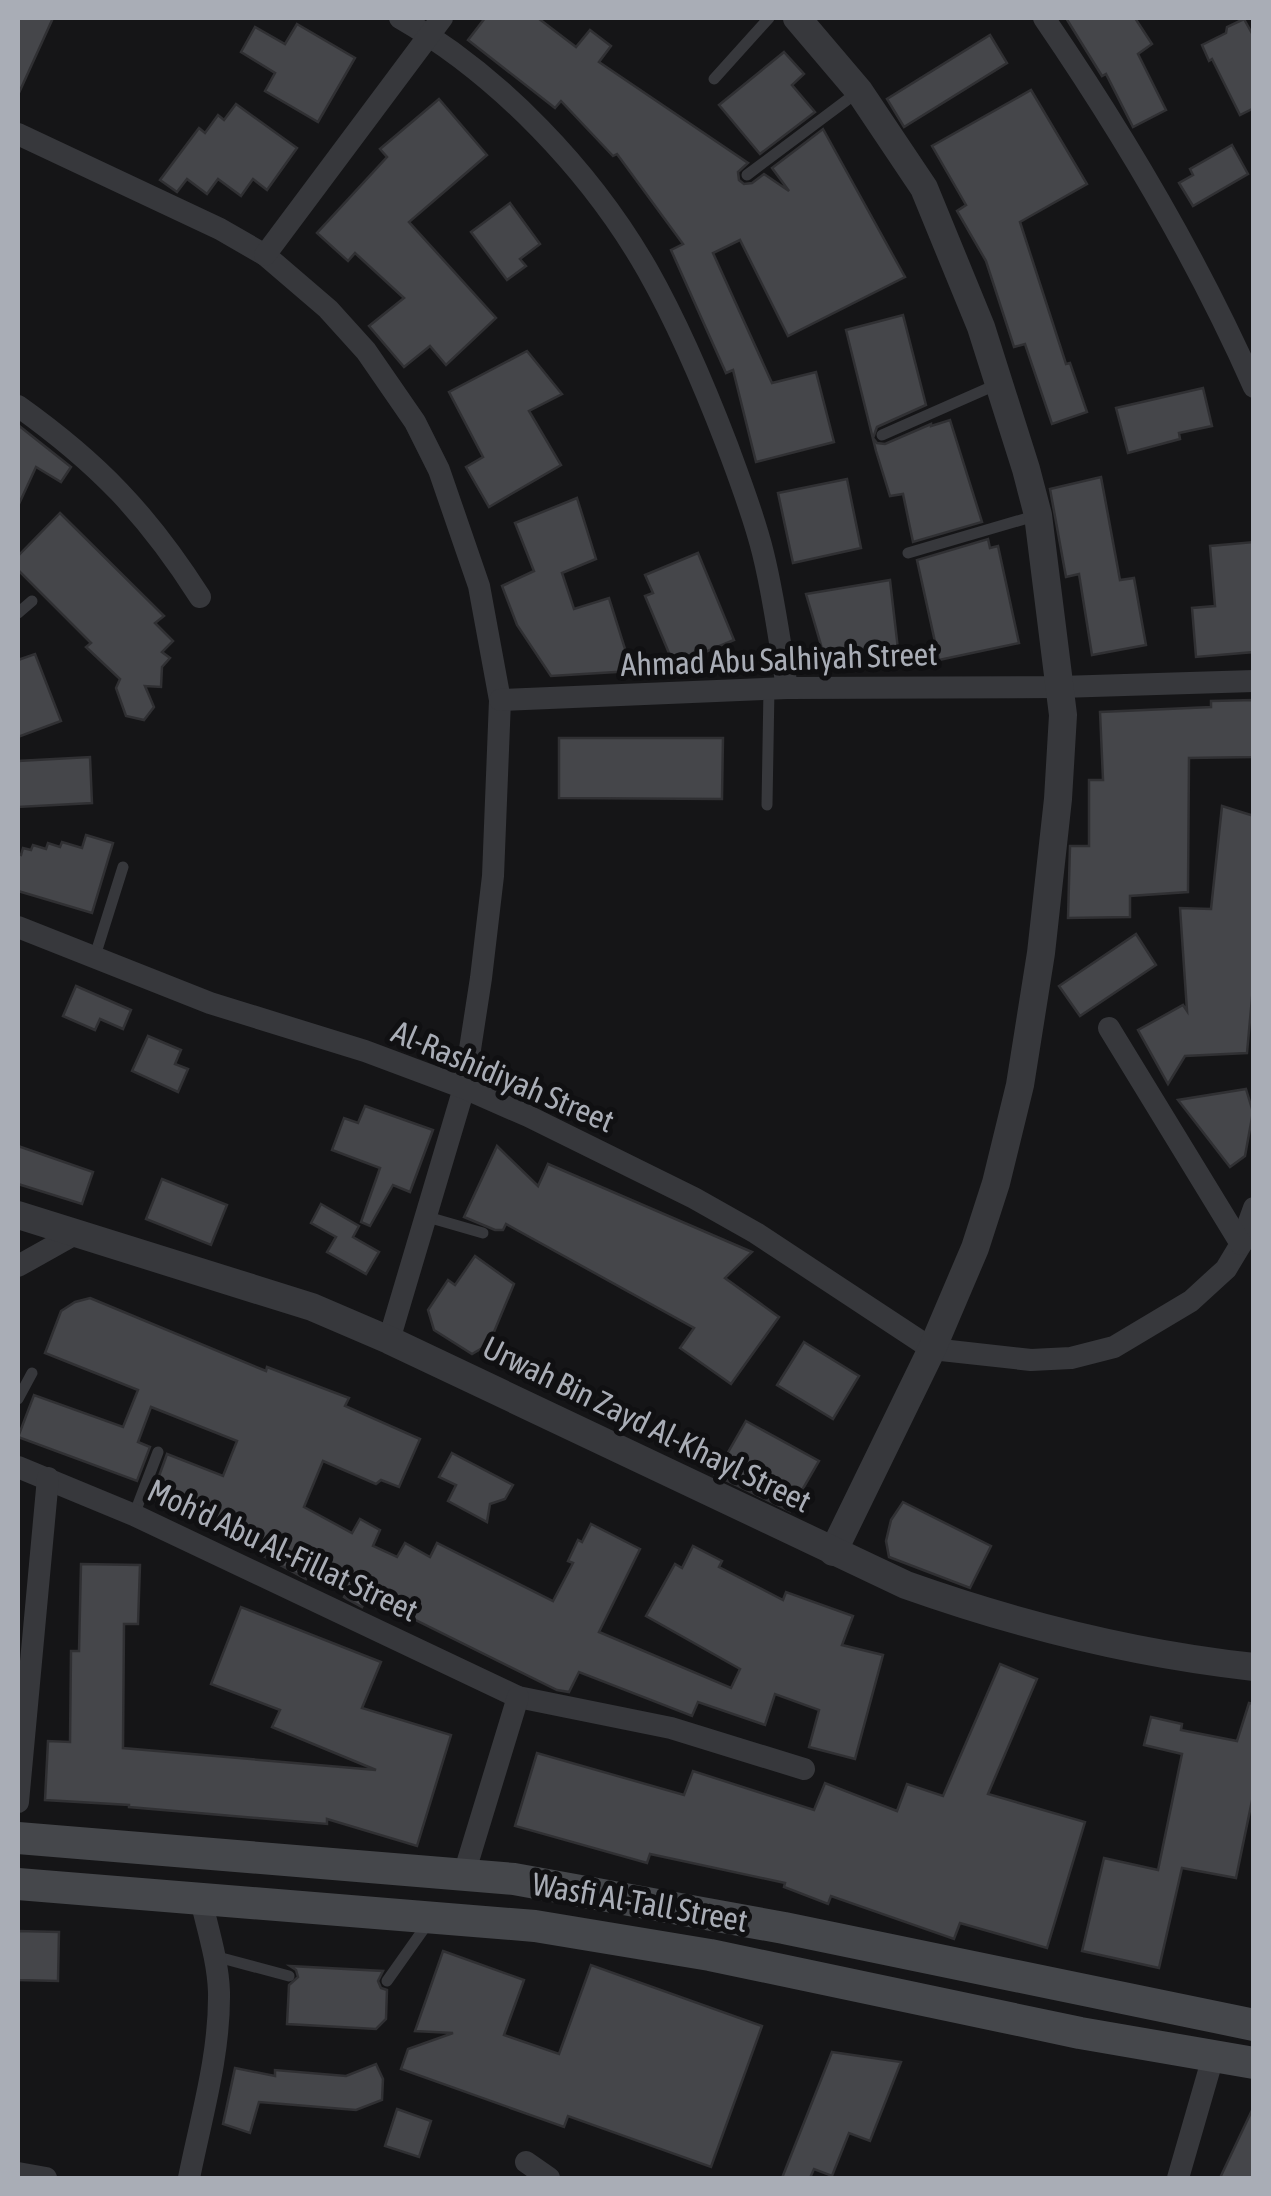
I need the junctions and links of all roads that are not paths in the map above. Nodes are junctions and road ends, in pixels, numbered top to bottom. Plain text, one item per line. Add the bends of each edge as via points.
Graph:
1 (400, 18) edge
2 (769, 18) edge
3 (797, 18) edge
4 (1044, 18) edge
5 (436, 26) edge
6 (714, 80) dead end
7 (858, 92) junction
8 (18, 134) edge
9 (747, 176) dead end
10 (266, 255) junction
11 (1000, 383) junction
12 (1254, 387) edge
13 (18, 406) edge
14 (882, 435) dead end
15 (1038, 514) junction
16 (908, 553) dead end
17 (200, 597) dead end
18 (32, 601) dead end
19 (18, 613) edge
20 (1254, 681) edge
21 (1060, 687) junction
22 (778, 688) junction
23 (500, 700) junction
24 (767, 805) dead end
25 (123, 866) dead end
26 (18, 927) edge
27 (94, 959) junction
28 (1109, 1028) dead end
29 (464, 1088) junction
30 (1254, 1208) edge
31 (18, 1214) edge
32 (424, 1216) junction
33 (77, 1233) junction
34 (482, 1233) dead end
35 (1241, 1244) junction
36 (18, 1266) edge
37 (389, 1340) junction
38 (932, 1349) junction
39 (32, 1372) dead end
40 (18, 1399) edge
41 (158, 1452) dead end
42 (18, 1467) edge
43 (48, 1478) junction
44 (134, 1515) junction
45 (833, 1552) junction
46 (1254, 1667) edge
47 (518, 1697) junction
48 (804, 1769) dead end
49 (18, 1802) edge
50 (18, 1838) edge
51 (464, 1874) junction
52 (18, 1884) edge
53 (202, 1900) junction
54 (432, 1917) junction
55 (214, 1956) junction
56 (289, 1976) dead end
57 (388, 1981) dead end
58 (1254, 2025) edge
59 (1213, 2057) junction
60 (1254, 2064) edge
61 (526, 2162) dead end
62 (18, 2173) edge
63 (46, 2178) edge
64 (189, 2178) edge
65 (549, 2178) edge
66 (1178, 2178) edge

1 - 5 street
2 - 6 lane
3 - 7 street
4 - 12 street via 1136,158
5 - 10 street
5 - 22 street via 568,162 647,269 704,386 763,550
7 - 9 lane
7 - 11 street via 924,188
8 - 10 street
10 - 23 street via 366,350 415,422 479,586
11 - 14 lane
11 - 15 street
13 - 17 street via 116,486
15 - 16 lane
15 - 21 street
18 - 19 lane
20 - 21 street, Ahmad Abu Salhiyah Street
21 - 22 street, Ahmad Abu Salhiyah Street
21 - 38 street via 1058,799 1020,1085 975,1248
22 - 23 street, Ahmad Abu Salhiyah Street
22 - 24 lane
23 - 29 street via 493,876
25 - 27 lane
26 - 27 street, Al-Rashidiyah Street
27 - 29 street, Al-Rashidiyah Street
28 - 35 street
29 - 32 street
29 - 38 street, Al-Rashidiyah Street via 710,1207
30 - 35 street
31 - 33 street, Urwah Bin Zayd Al-Khayl Street
32 - 34 lane
32 - 37 street
33 - 36 street
33 - 37 street, Urwah Bin Zayd Al-Khayl Street via 312,1308
35 - 38 street via 1191,1302 1114,1347 1031,1360
37 - 45 street, Urwah Bin Zayd Al-Khayl Street
38 - 45 street
39 - 40 lane
41 - 44 lane
42 - 43 street, Moh'd Abu Al-Fillat Street
43 - 44 street, Moh'd Abu Al-Fillat Street
43 - 49 street
44 - 47 street, Moh'd Abu Al-Fillat Street
45 - 46 street, Urwah Bin Zayd Al-Khayl Street via 982,1612 1134,1649
47 - 48 street, Moh'd Abu Al-Fillat Street via 670,1728
47 - 51 street
50 - 51 main road, Wasfi Al-Tall Street
51 - 58 main road, Wasfi Al-Tall Street via 636,1899
52 - 53 main road, Wasfi Al-Tall Street
53 - 54 main road, Wasfi Al-Tall Street
53 - 55 street
54 - 57 lane
54 - 59 main road, Wasfi Al-Tall Street via 616,1938
55 - 56 lane
55 - 64 street via 218,2017
59 - 60 main road, Wasfi Al-Tall Street
59 - 66 street
61 - 65 street
62 - 63 street

